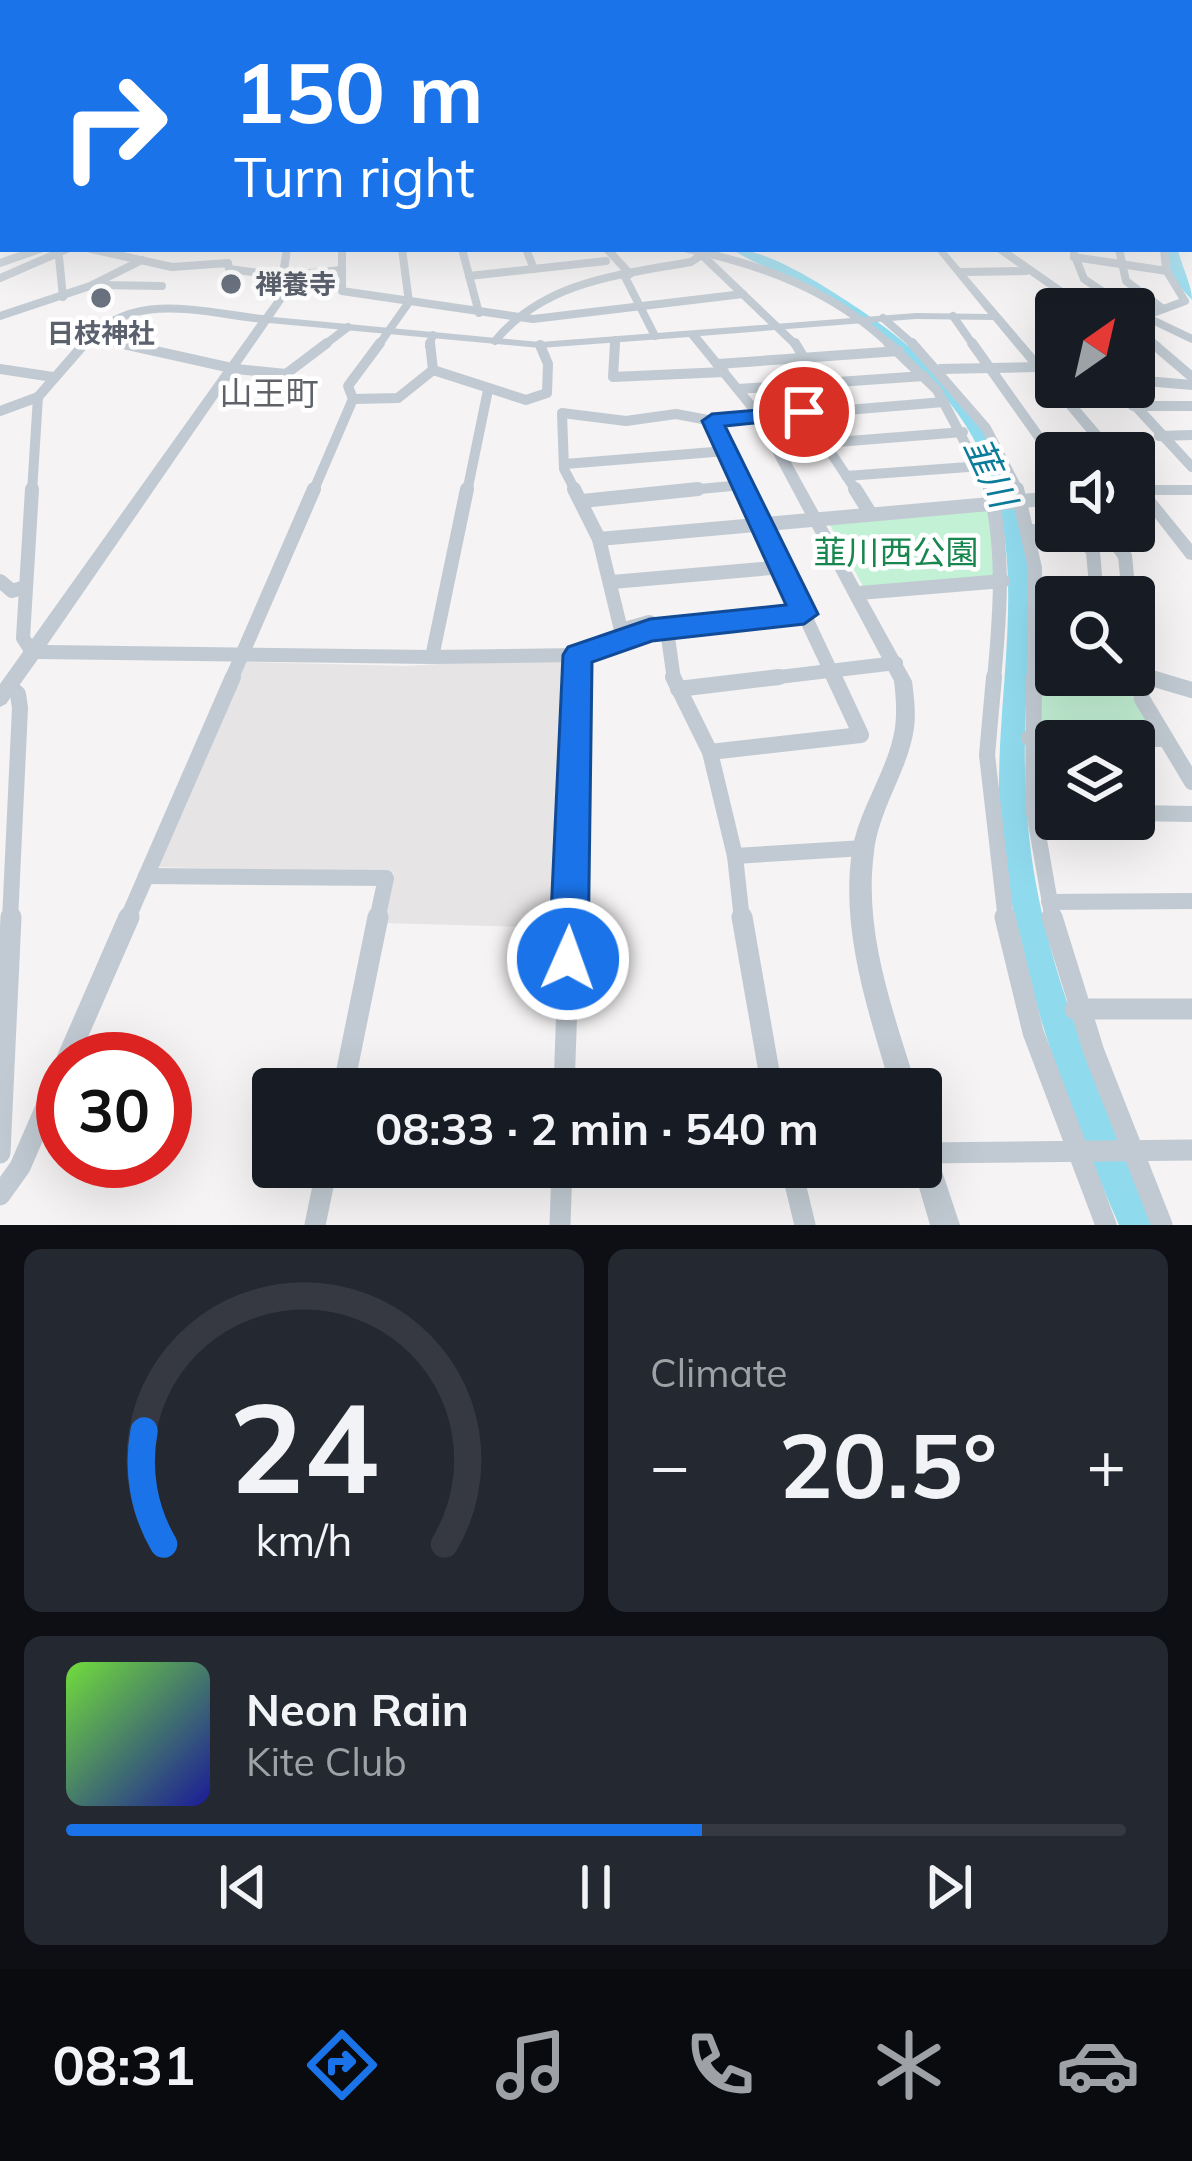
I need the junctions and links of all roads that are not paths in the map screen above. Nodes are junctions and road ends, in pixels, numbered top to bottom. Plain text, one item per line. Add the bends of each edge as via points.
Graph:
1 (31, 252) edge
2 (105, 252) edge
3 (231, 252) edge
4 (287, 252) edge
5 (342, 252) edge
6 (402, 252) edge
7 (463, 252) edge
8 (527, 252) edge
9 (598, 252) edge
10 (610, 252) edge
11 (694, 252) edge
12 (707, 252) edge
13 (942, 252) edge
14 (1004, 252) edge
15 (1119, 252) edge
16 (1164, 252) edge
17 (63, 253) edge
18 (1074, 253) edge
19 (701, 256) junction
20 (142, 260) junction
21 (606, 261) junction
22 (0, 263) edge
23 (228, 263) junction
24 (1121, 265) junction
25 (172, 268) junction
26 (534, 269) junction
27 (341, 271) junction
28 (1027, 271) junction
29 (962, 272) junction
30 (1167, 272) junction
31 (624, 275) junction
32 (283, 276) junction
33 (469, 276) junction
34 (0, 278) edge
35 (90, 286) junction
36 (162, 286) junction
37 (1052, 288) edge
38 (1097, 288) edge
39 (743, 294) junction
40 (63, 296) junction
41 (409, 302) junction
42 (149, 306) junction
43 (643, 306) junction
44 (1163, 309) junction
45 (1155, 312) edge
46 (479, 313) junction
47 (0, 316) edge
48 (952, 316) junction
49 (997, 316) junction
50 (513, 317) junction
51 (263, 319) junction
52 (872, 319) junction
53 (1155, 320) edge
54 (348, 326) junction
55 (780, 326) junction
56 (385, 330) junction
57 (692, 333) junction
58 (433, 334) junction
59 (655, 336) junction
60 (88, 338) junction
61 (1192, 339) edge
62 (616, 340) junction
63 (495, 341) junction
64 (1155, 344) edge
65 (540, 345) junction
66 (898, 351) junction
67 (804, 358) junction
68 (1035, 363) edge
69 (1035, 367) edge
70 (721, 368) junction
71 (990, 368) junction
72 (0, 369) edge
73 (227, 369) junction
74 (940, 369) junction
75 (433, 370) junction
76 (924, 376) junction
77 (53, 377) junction
78 (1155, 380) edge
79 (1192, 381) edge
80 (820, 383) junction
81 (738, 389) junction
82 (488, 390) junction
83 (38, 397) junction
84 (353, 399) junction
85 (944, 402) junction
86 (1155, 406) edge
87 (1192, 406) edge
88 (1075, 408) edge
89 (1135, 408) edge
90 (0, 411) edge
91 (836, 411) junction
92 (804, 412) junction
93 (759, 415) junction
94 (712, 421) junction
95 (963, 432) junction
96 (1036, 432) edge
97 (1094, 432) edge
98 (1192, 435) edge
99 (1159, 436) junction
100 (824, 443) junction
101 (727, 451) junction
102 (566, 464) junction
103 (982, 466) junction
104 (1191, 466) edge
105 (845, 476) junction
106 (742, 484) junction
107 (1155, 488) edge
108 (1192, 490) edge
109 (1035, 500) edge
110 (582, 501) junction
111 (1009, 502) junction
112 (1155, 510) edge
113 (869, 513) junction
114 (817, 518) junction
115 (760, 523) junction
116 (1031, 531) junction
117 (599, 539) junction
118 (1192, 555) edge
119 (783, 567) junction
120 (1096, 576) edge
121 (0, 580) edge
122 (1003, 580) junction
123 (612, 582) junction
124 (25, 587) junction
125 (859, 593) junction
126 (804, 614) junction
127 (667, 630) junction
128 (1034, 646) joint
129 (32, 652) junction
130 (242, 654) junction
131 (578, 655) junction
132 (432, 657) junction
133 (896, 663) junction
134 (831, 670) junction
135 (1155, 679) edge
136 (678, 689) junction
137 (1192, 690) edge
138 (4, 692) edge
139 (1141, 696) edge
140 (1029, 738) junction
141 (1166, 740) junction
142 (710, 752) junction
143 (1191, 780) edge
144 (1034, 812) joint
145 (1155, 813) edge
146 (1192, 814) edge
147 (863, 848) junction
148 (735, 856) junction
149 (146, 876) junction
150 (1049, 902) junction
151 (1192, 902) edge
152 (1075, 1009) junction
153 (1192, 1009) edge
154 (79, 1032) edge
155 (347, 1068) edge
156 (565, 1068) edge
157 (768, 1068) edge
158 (898, 1068) edge
159 (36, 1130) edge
160 (1079, 1149) junction
161 (1129, 1150) junction
162 (1192, 1150) edge
163 (942, 1151) edge
164 (0, 1153) edge
165 (323, 1188) edge
166 (561, 1188) edge
167 (796, 1188) edge
168 (933, 1188) edge
169 (0, 1195) edge
170 (315, 1225) edge
171 (560, 1225) edge
172 (806, 1225) edge
173 (944, 1225) edge
174 (1106, 1225) edge
175 (1162, 1225) edge

1 - 22 street
2 - 20 street
3 - 23 street
4 - 32 street
5 - 27 street
6 - 41 street
7 - 33 street
8 - 26 street
9 - 21 street
10 - 31 street
11 - 19 street
12 - 19 street
13 - 29 street
14 - 28 street
15 - 24 street
16 - 30 street
17 - 34 street
17 - 40 street
18 - 24 street
18 - 38 street via 1084,280
19 - 31 street
19 - 39 street
19 - 52 street via 766,266
20 - 25 street
20 - 35 street
21 - 26 street
21 - 31 street
23 - 25 street
23 - 32 street
24 - 30 street
24 - 44 street via 1132,288
25 - 36 street
26 - 33 street
27 - 32 street
27 - 41 street via 342,291
28 - 29 street
28 - 37 street
29 - 49 street
30 - 44 street via 1186,299
31 - 43 street
31 - 50 street via 576,285
32 - 51 street via 279,301
33 - 46 street
35 - 36 street
35 - 40 street
36 - 42 street
39 - 43 street
39 - 55 street
40 - 47 street
41 - 46 street
41 - 56 street
42 - 51 street
42 - 60 street via 110,319
43 - 50 street
43 - 59 street
44 - 45 street
46 - 50 street
48 - 49 street
48 - 52 street
48 - 71 street
49 - 68 street
50 - 63 street
51 - 54 street
51 - 73 street
52 - 55 street
52 - 66 street
52 - 74 street
53 - 61 street
54 - 56 street
54 - 73 street via 286,374
55 - 57 street
55 - 67 street
56 - 58 street
56 - 84 street via 348,386
57 - 59 street
57 - 70 street
58 - 63 street
58 - 75 street
59 - 62 street
60 - 73 street via 152,346
60 - 77 street
62 - 65 street
62 - 70 street via 613,376
63 - 65 street
64 - 79 street
65 - 82 street via 547,393 526,400
66 - 67 street
66 - 76 street
67 - 70 street
67 - 80 street
69 - 71 street
70 - 81 street
71 - 74 street
71 - 96 street
72 - 77 street
73 - 129 street
74 - 111 street via 999,448
75 - 82 street
75 - 84 street via 391,400
76 - 80 street
76 - 85 street
77 - 83 street
78 - 79 street
80 - 81 street
80 - 91 street
81 - 93 street
82 - 132 street
83 - 90 street
83 - 124 street
84 - 130 street
85 - 91 street
85 - 95 street
86 - 87 street
88 - 97 street
89 - 99 street
91 - 92 street
92 - 93 street
92 - 100 street
93 - 94 street
93 - 114 street
94 - 101 street
94 - 102 street via 562,413
95 - 100 street
95 - 103 street
98 - 99 street
99 - 104 street
100 - 105 street
101 - 102 street
101 - 106 street
102 - 110 street
103 - 105 street
103 - 111 street
105 - 113 street
106 - 110 street
106 - 115 street
107 - 108 street
109 - 111 street
110 - 117 street
111 - 113 street
111 - 116 street
111 - 122 street
112 - 118 street
113 - 114 street
114 - 115 street
114 - 125 street
115 - 117 street
115 - 119 street
116 - 120 street via 1083,536
116 - 128 street
117 - 123 street
119 - 123 street
119 - 126 street
121 - 124 street via 12,591
122 - 125 street
122 - 160 street via 987,755 1006,923
123 - 127 street via 621,629 649,622
124 - 129 street via 23,638
125 - 133 street
126 - 127 street
126 - 134 street
127 - 131 street
127 - 136 street
128 - 140 street
129 - 130 street
129 - 138 street
130 - 132 street
130 - 149 street
131 - 132 street
131 - 156 street
133 - 134 street
133 - 147 street via 908,729
134 - 136 street
134 - 142 street via 862,735
135 - 137 street
136 - 142 street
138 - 164 street via 18,694 20,708
139 - 141 street
140 - 141 street
140 - 144 street
141 - 143 street
142 - 148 street
144 - 150 street
145 - 146 street
147 - 148 street
147 - 158 street via 860,923
148 - 157 street
149 - 154 street
149 - 155 street via 386,878
150 - 151 street
150 - 152 street
152 - 153 street
152 - 161 street
159 - 169 street
160 - 161 street
160 - 163 street
160 - 174 street
161 - 162 street
161 - 175 street
165 - 170 street
166 - 171 street
167 - 172 street
168 - 173 street

